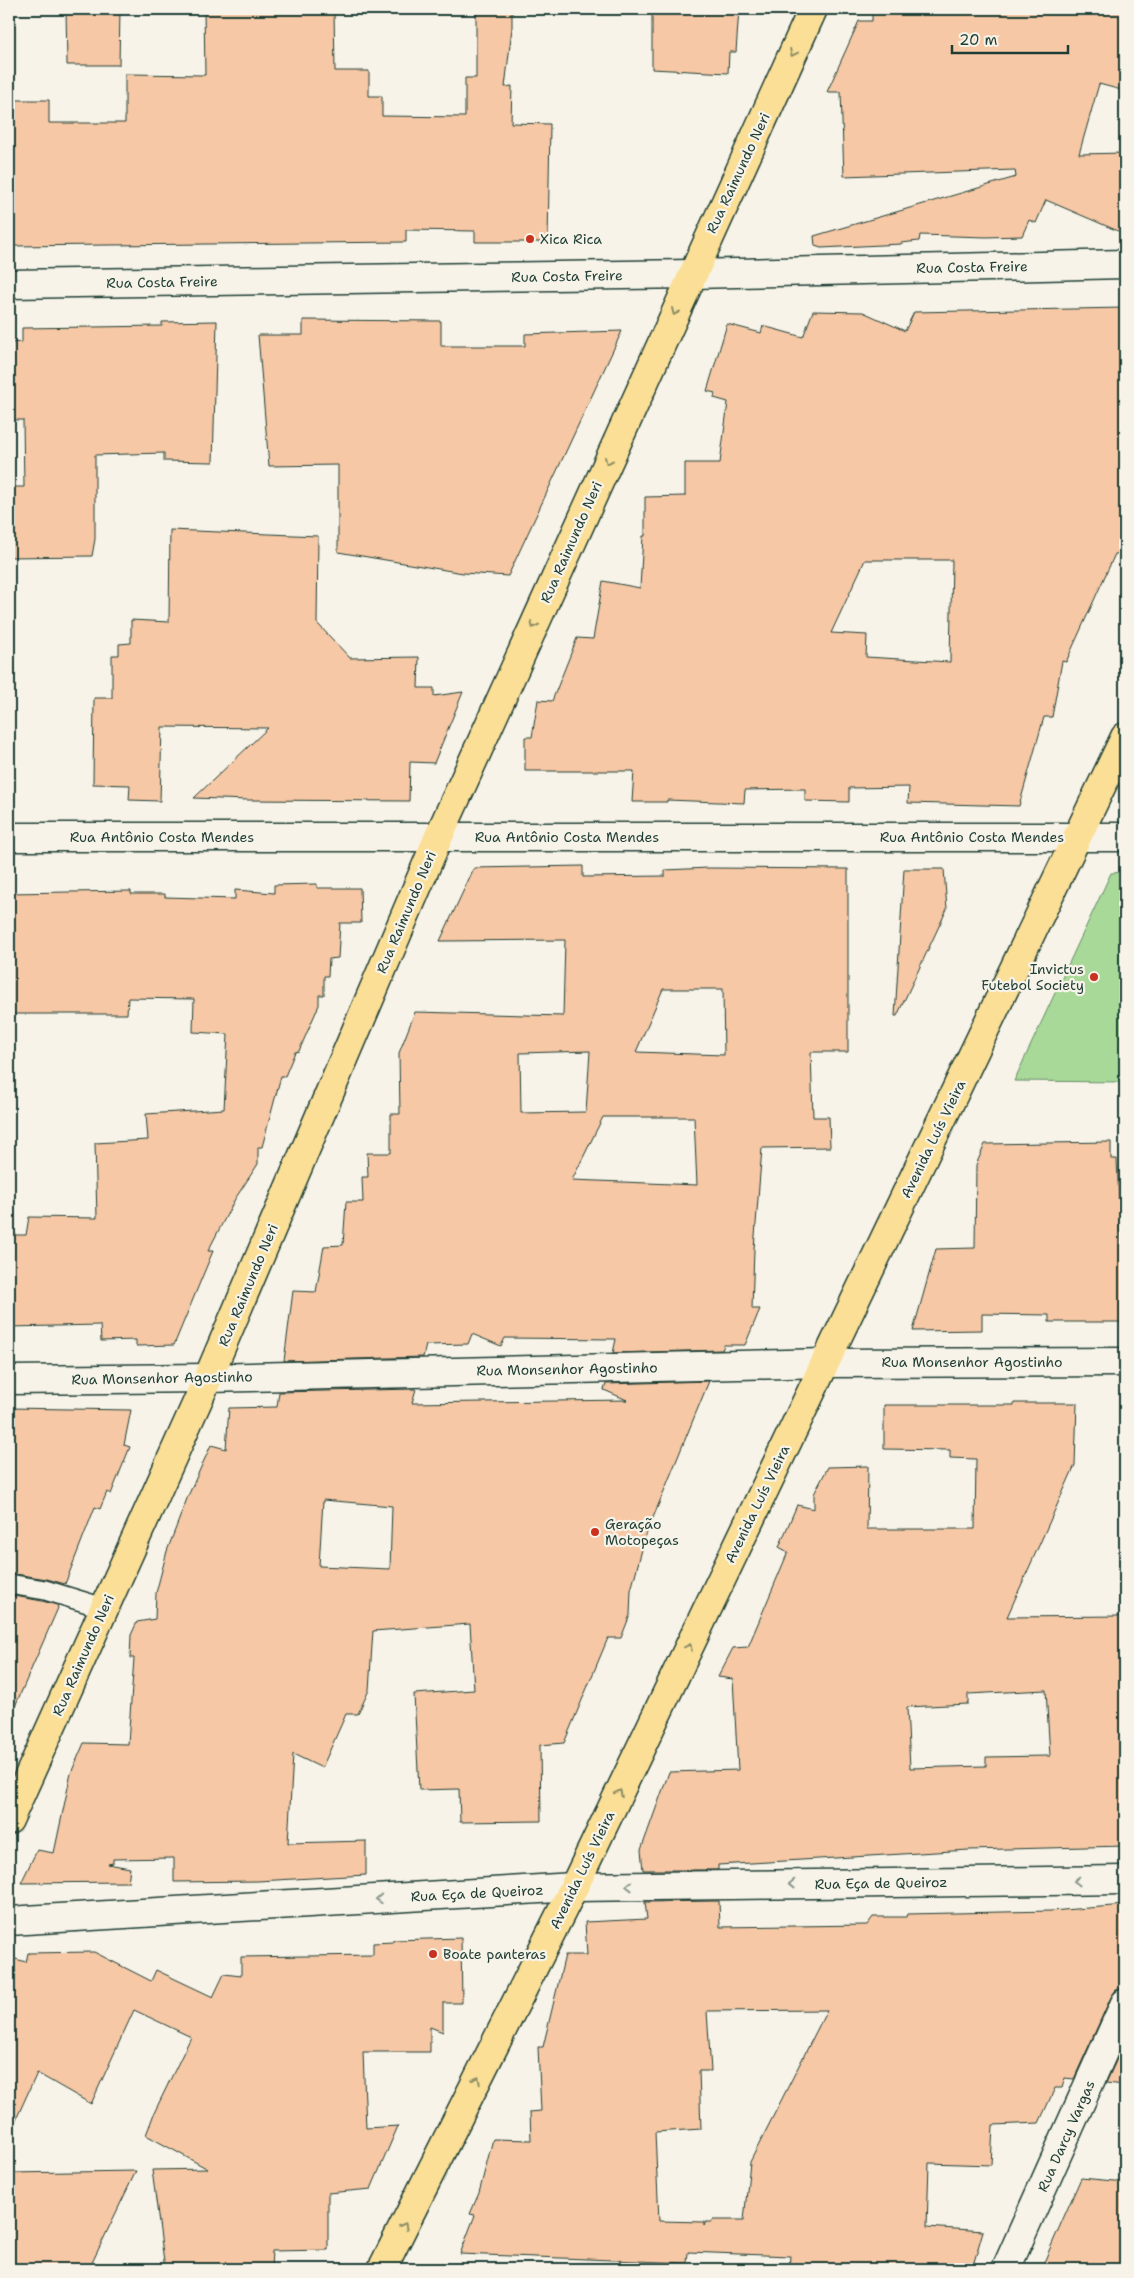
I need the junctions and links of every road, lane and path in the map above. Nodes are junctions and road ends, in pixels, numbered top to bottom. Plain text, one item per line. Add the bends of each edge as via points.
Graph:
1 (813, 9) edge
2 (1125, 264) edge
3 (692, 274) junction
4 (9, 284) edge
5 (1125, 736) edge
6 (439, 836) junction
7 (9, 837) edge
8 (1078, 837) junction
9 (1125, 837) edge
10 (1125, 1362) edge
11 (825, 1363) junction
12 (208, 1378) junction
13 (9, 1380) edge
14 (9, 1584) edge
15 (104, 1608) junction
16 (9, 1820) edge
17 (1125, 1880) edge
18 (574, 1887) junction
19 (9, 1921) edge
20 (1125, 2003) edge
21 (382, 2269) edge
22 (1006, 2269) edge

1 -> 3 main road, Rua Raimundo Neri
2 - 3 street, Rua Costa Freire
3 - 4 street, Rua Costa Freire
3 -> 6 main road, Rua Raimundo Neri
5 - 8 main road, Avenida Luís Vieira
6 - 7 street, Rua Antônio Costa Mendes
6 - 8 street, Rua Antônio Costa Mendes
6 - 12 main road, Rua Raimundo Neri
8 - 9 street, Rua Antônio Costa Mendes
8 - 11 main road, Avenida Luís Vieira
10 - 11 street, Rua Monsenhor Agostinho
11 - 12 street, Rua Monsenhor Agostinho
18 -> 11 main road, Avenida Luís Vieira
12 - 13 street, Rua Monsenhor Agostinho
12 - 15 main road, Rua Raimundo Neri
14 - 15 lane via 45,1590
15 - 16 main road, Rua Raimundo Neri
17 -> 18 street, Rua Eça de Queiroz
18 -> 19 street, Rua Eça de Queiroz
21 -> 18 main road, Avenida Luís Vieira
20 - 22 street, Rua Darcy Vargas

